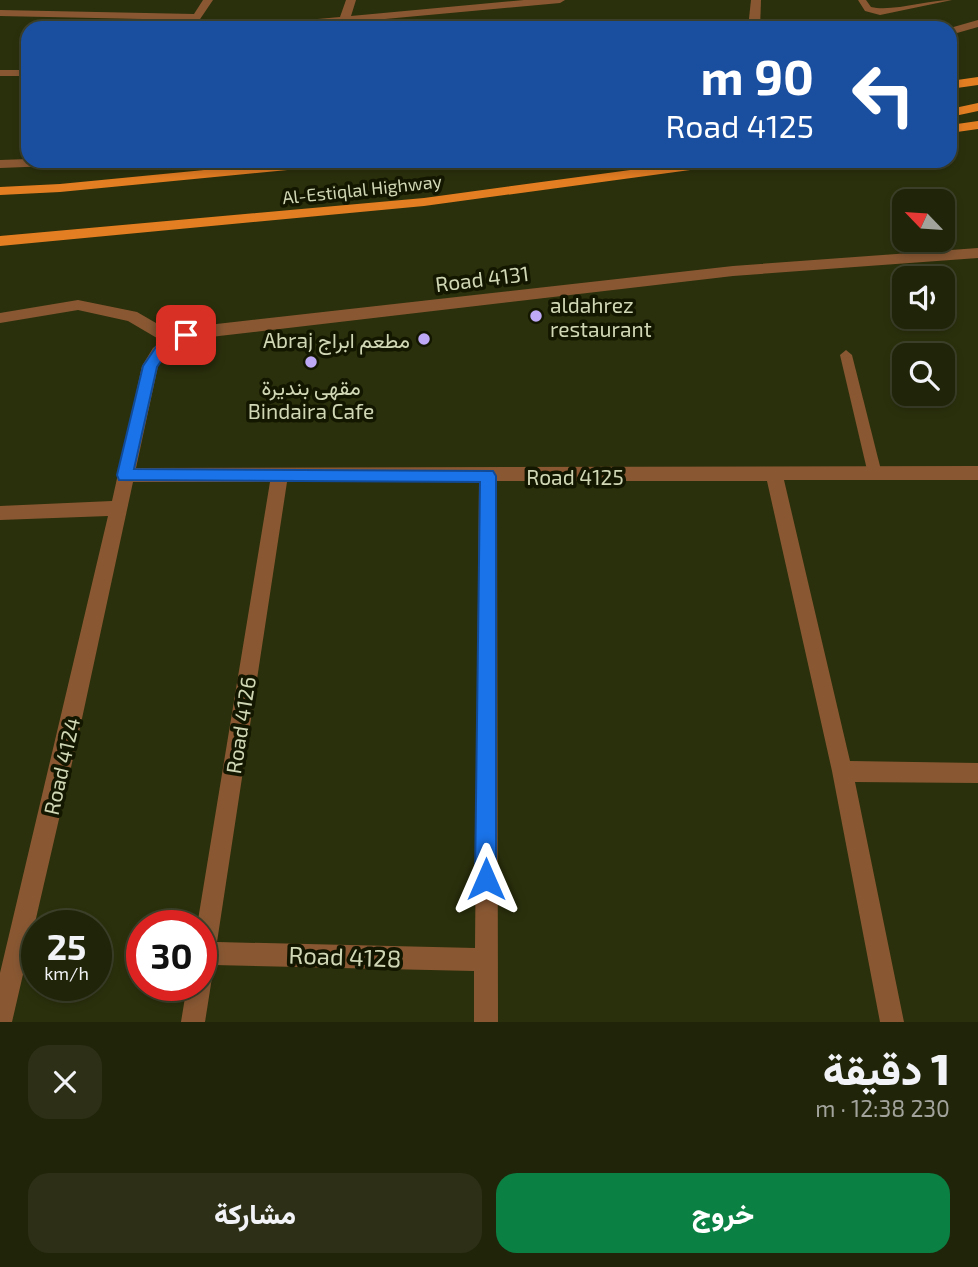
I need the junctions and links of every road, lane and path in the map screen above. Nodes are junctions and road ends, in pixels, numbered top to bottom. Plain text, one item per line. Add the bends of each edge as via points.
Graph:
1 (13, 0) edge
2 (208, 0) edge
3 (351, 0) edge
4 (560, 0) edge
5 (756, 0) edge
6 (862, 0) edge
7 (942, 0) edge
8 (2, 15) edge
9 (197, 17) junction
10 (344, 20) junction
11 (195, 21) edge
12 (332, 21) edge
13 (754, 21) edge
14 (978, 23) edge
15 (957, 30) edge
16 (0, 73) edge
17 (21, 73) edge
18 (978, 81) edge
19 (957, 84) edge
20 (978, 107) edge
21 (957, 112) edge
22 (978, 125) edge
23 (957, 128) edge
24 (21, 163) edge
25 (0, 164) edge
26 (267, 168) edge
27 (675, 168) edge
28 (0, 191) edge
29 (0, 241) edge
30 (978, 253) edge
31 (0, 318) edge
32 (173, 340) junction
33 (846, 355) dead end
34 (978, 473) edge
35 (875, 474) junction
36 (125, 475) junction
37 (774, 475) junction
38 (279, 476) junction
39 (488, 476) junction
40 (118, 508) junction
41 (0, 513) edge
42 (842, 771) junction
43 (978, 773) edge
44 (211, 910) edge
45 (485, 960) junction
46 (217, 963) edge
47 (196, 1001) edge
48 (0, 1022) edge
49 (193, 1022) edge
50 (486, 1022) edge
51 (892, 1022) edge

1 - 8 street
2 - 9 street
3 - 10 street
4 - 10 street
5 - 13 street
6 - 7 lane via 868,9 880,12
8 - 9 street
9 - 11 street
10 - 12 street
14 - 15 street
16 - 17 lane
18 - 19 main road
20 - 21 main road
22 - 23 main road
24 - 25 street
26 - 28 main road, Al-Estiqlal Highway
27 - 29 main road, Al-Estiqlal Highway via 424,202
30 - 32 street, Road 4131 via 733,271 199,332
31 - 32 street via 78,305 132,316
32 - 36 street via 150,366
33 - 35 lane
34 - 35 street, Road 4125
35 - 37 street, Road 4125
36 - 38 street, Road 4125
36 - 40 street
37 - 39 street, Road 4125
37 - 42 street
38 - 39 street, Road 4125
38 - 44 street, Road 4126
39 - 45 street
40 - 41 street
40 - 48 street, Road 4124
42 - 43 street
42 - 51 street
45 - 46 street, Road 4128
45 - 50 street
47 - 49 street

